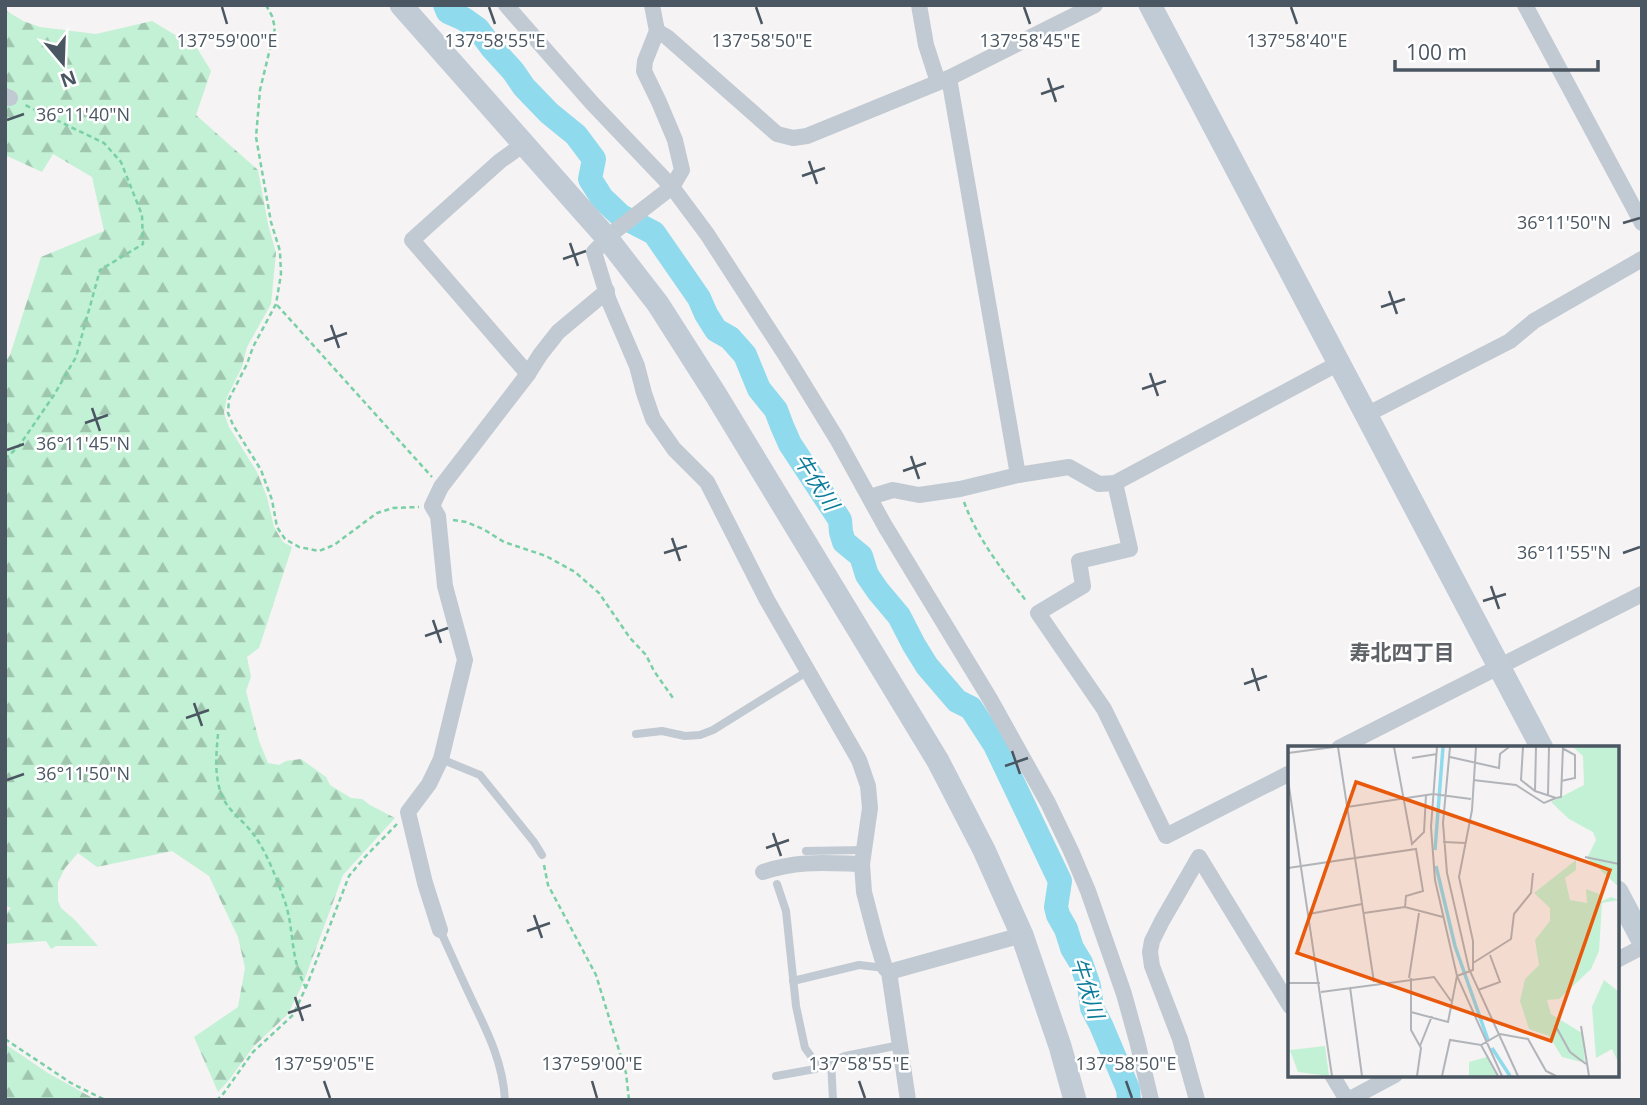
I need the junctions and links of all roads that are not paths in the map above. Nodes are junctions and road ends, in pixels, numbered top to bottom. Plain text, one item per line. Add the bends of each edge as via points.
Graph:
1 (401, 5) edge
2 (506, 5) edge
3 (652, 5) edge
4 (919, 5) edge
5 (1096, 5) edge
6 (1150, 5) edge
7 (1525, 5) edge
8 (657, 31) junction
9 (944, 80) junction
10 (524, 144) junction
11 (667, 190) junction
12 (1642, 223) edge
13 (611, 235) junction
14 (1642, 259) edge
15 (607, 291) junction
16 (1339, 363) junction
17 (528, 374) junction
18 (1366, 415) junction
19 (1018, 475) junction
20 (1115, 484) junction
21 (870, 497) junction
22 (1642, 594) edge
23 (1500, 667) junction
24 (808, 671) junction
25 (636, 734) dead end
26 (1343, 746) edge
27 (1541, 746) edge
28 (441, 759) junction
29 (1288, 774) edge
30 (806, 851) dead end
31 (542, 855) road end
32 (863, 857) junction
33 (763, 872) dead end
34 (777, 884) dead end
35 (1619, 896) edge
36 (440, 930) joint
37 (1022, 935) junction
38 (1642, 939) edge
39 (1642, 947) edge
40 (1619, 959) edge
41 (887, 970) junction
42 (793, 981) junction
43 (1288, 1003) edge
44 (900, 1045) junction
45 (831, 1061) junction
46 (819, 1067) junction
47 (776, 1076) dead end
48 (1333, 1077) edge
49 (1391, 1077) edge
50 (505, 1100) edge
51 (833, 1100) edge
52 (908, 1100) edge
53 (1075, 1100) edge
54 (1151, 1100) edge
55 (1197, 1100) edge
56 (1348, 1100) edge

1 - 10 street
2 - 11 street
3 - 8 street
4 - 9 street via 926,45
5 - 9 street
6 - 16 street
7 - 12 street
8 - 9 street via 777,134 793,138
8 - 11 street via 644,71 682,170
9 - 19 street
10 - 13 street
10 - 17 street via 412,240
11 - 13 street
11 - 21 street via 707,234
13 - 15 street via 594,252
13 - 37 street via 716,395 939,761
14 - 18 street via 1534,321 1510,341
15 - 17 street via 558,332
15 - 24 street via 653,419 674,449 707,482
16 - 18 street
16 - 20 street
17 - 28 street via 441,487 435,511 445,586 465,660
18 - 23 street
19 - 20 street via 1069,467 1099,484
19 - 21 street via 960,489 919,495 892,490
20 - 29 street via 1130,549 1079,561 1083,586 1038,613 1104,709 1166,836
21 - 54 street via 990,699 1071,851 1124,994
22 - 23 street
23 - 26 street
23 - 27 street
24 - 25 lane via 700,735
24 - 32 street via 859,760 868,786 870,808
28 - 31 lane via 480,775
28 - 36 street via 429,785 408,812
30 - 32 lane
32 - 33 street
32 - 41 street via 864,892
34 - 42 lane via 786,911
35 - 38 street
36 - 50 lane via 500,1066
37 - 41 street
37 - 53 street
39 - 40 street
41 - 42 lane via 859,965
41 - 44 street
42 - 46 lane via 805,1048
43 - 55 street via 1199,857 1161,921 1150,952
44 - 45 lane
44 - 52 street
45 - 46 lane
45 - 51 lane
46 - 47 lane
48 - 56 street
49 - 56 street

